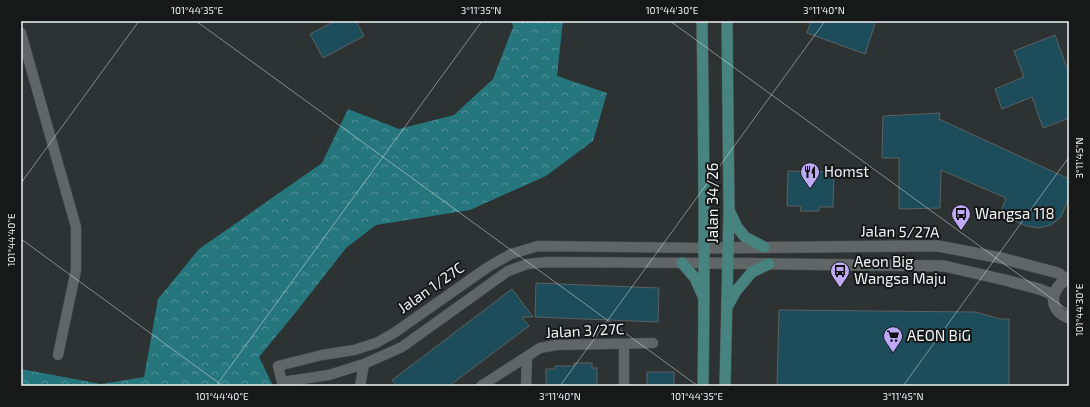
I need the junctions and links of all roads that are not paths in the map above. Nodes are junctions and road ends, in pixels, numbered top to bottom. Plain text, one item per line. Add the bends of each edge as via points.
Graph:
1 (702, 21) edge
2 (727, 21) edge
3 (21, 33) edge
4 (729, 208) junction
5 (764, 247) junction
6 (704, 248) junction
7 (728, 248) junction
8 (682, 263) junction
9 (704, 263) junction
10 (728, 264) junction
11 (769, 264) junction
12 (1068, 280) edge
13 (1054, 295) junction
14 (704, 298) junction
15 (726, 308) junction
16 (1069, 318) edge
17 (653, 343) dead end
18 (624, 344) junction
19 (58, 355) dead end
20 (527, 357) junction
21 (364, 364) junction
22 (360, 386) edge
23 (481, 386) edge
24 (526, 386) edge
25 (624, 386) edge
26 (703, 386) edge
27 (725, 386) edge

1 - 6 main road, Jalan 34/26
2 - 4 main road, Jalan 34/26
3 - 19 street via 76,226 76,270
4 - 5 main road via 737,227 745,237
4 - 7 main road, Jalan 34/26
5 - 7 street, Jalan 5/27A
5 - 12 street, Jalan 5/27A via 938,246 1001,258 1058,273
6 - 7 street, Jalan 5/27A
6 - 9 main road, Jalan 34/26
6 - 21 street, Jalan 1/27C via 538,246 511,254 488,266 376,343 278,366 282,382 329,375
7 - 10 main road, Jalan 34/26
8 - 9 street, Jalan 1/27C
8 - 14 main road via 695,278
8 - 21 street, Jalan 1/27C via 527,264 508,271 402,346
9 - 10 street
9 - 14 main road, Jalan 34/26
10 - 11 street
10 - 15 main road, Jalan 34/26
11 - 13 street via 944,266 1005,280
11 - 15 main road via 752,272
12 - 13 street via 1059,286
13 - 16 street via 1058,311
14 - 26 main road, Jalan 34/26
15 - 27 main road, Jalan 34/26
17 - 18 street, Jalan 3/27C
18 - 20 street, Jalan 3/27C via 556,345 540,348
18 - 25 street
20 - 23 street, Jalan 3/27C
20 - 24 street
21 - 22 street

